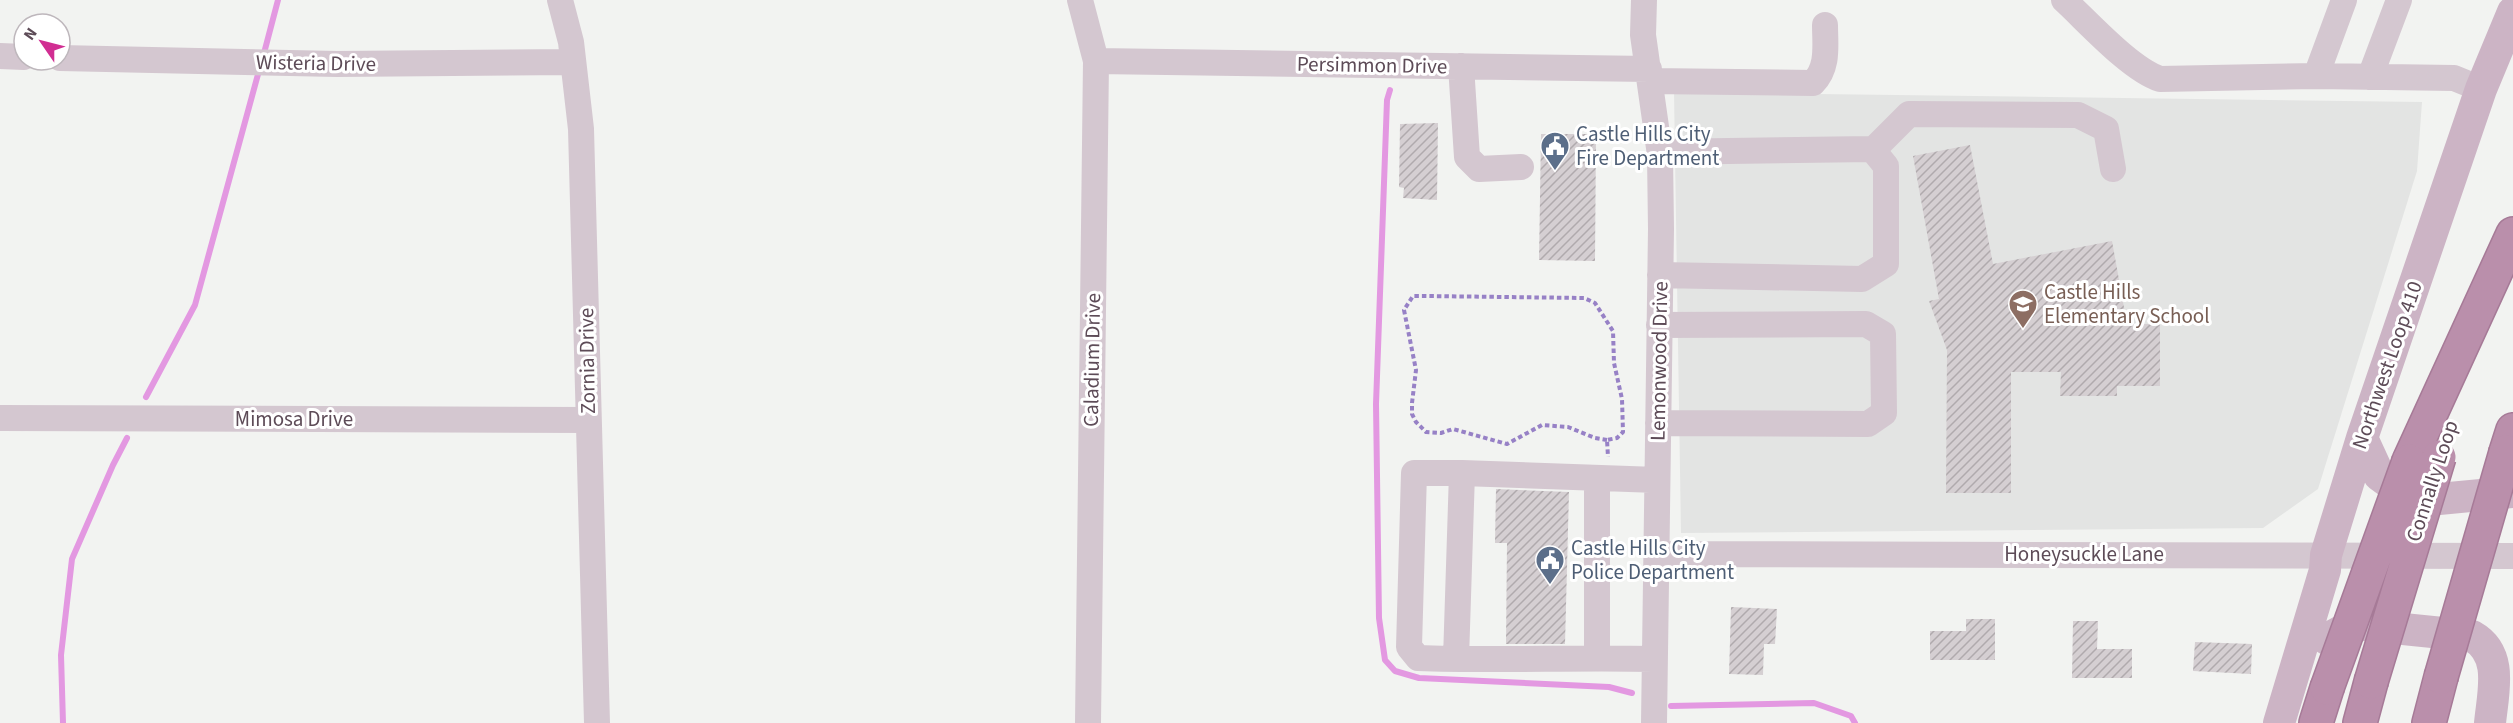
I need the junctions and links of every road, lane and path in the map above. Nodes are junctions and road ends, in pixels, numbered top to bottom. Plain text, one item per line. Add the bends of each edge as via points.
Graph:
1 (560, 0) edge
2 (1080, 0) edge
3 (1644, 0) edge
4 (2064, 0) edge
5 (2344, 0) edge
6 (2398, 0) edge
7 (2513, 12) edge
8 (1825, 25) dead end
9 (72, 58) edge
10 (1096, 61) junction
11 (572, 62) junction
12 (1461, 66) junction
13 (1650, 75) junction
14 (2316, 76) junction
15 (2370, 77) junction
16 (2481, 89) junction
17 (1873, 150) junction
18 (1660, 152) junction
19 (1521, 167) dead end
20 (2114, 169) dead end
21 (2513, 234) edge
22 (2513, 242) edge
23 (1660, 275) junction
24 (1659, 326) junction
25 (0, 418) edge
26 (588, 420) junction
27 (1658, 423) junction
28 (2362, 438) junction
29 (1607, 440) junction
30 (2510, 441) edge
31 (2424, 459) junction
32 (1462, 473) junction
33 (1603, 478) junction
34 (1657, 480) junction
35 (2513, 491) edge
36 (1656, 554) junction
37 (2326, 555) junction
38 (2513, 556) edge
39 (2463, 597) junction
40 (1597, 657) junction
41 (1456, 659) junction
42 (1654, 659) junction
43 (2513, 692) edge
44 (2282, 714) edge
45 (597, 723) edge
46 (1088, 723) edge
47 (1654, 723) edge
48 (2316, 723) edge
49 (2360, 723) edge
50 (2429, 723) edge
51 (2490, 723) edge
52 (2504, 723) edge

1 - 11 street, Zornia Drive
2 - 10 street, Caladium Drive
3 - 13 street, Lemonwood Drive via 1643,35
4 - 14 street via 2118,50 2160,79
5 - 14 street
6 - 15 street
7 - 16 main road, Northwest Loop 410
8 - 13 street, Persimmon Drive via 1826,56 1822,71 1813,82
9 - 11 street, Wisteria Drive via 291,63
10 - 12 street, Persimmon Drive
10 - 46 street, Caladium Drive
11 - 26 street, Zornia Drive via 581,129
12 - 13 street, Persimmon Drive
12 - 19 street via 1467,157 1479,169
13 - 18 street, Lemonwood Drive
14 - 15 street
15 - 16 street via 2454,78
16 - 28 main road, Northwest Loop 410
17 - 18 street
17 - 20 street via 1909,114 2079,115 2106,129
17 - 23 street via 1886,166 1886,264 1862,279
18 - 23 street, Lemonwood Drive
21 - 31 highway
22 - 31 highway, Connally Loop
23 - 24 street, Lemonwood Drive
24 - 27 street, Lemonwood Drive
24 - 27 street via 1866,324 1883,334 1884,413 1868,424
25 - 26 street, Mimosa Drive
26 - 45 street, Zornia Drive
27 - 34 street, Lemonwood Drive
28 - 35 main road via 2379,475 2409,497 2439,499
28 - 37 main road, Northwest Loop 410
29 - 29 path via 1623,432 1622,399 1614,363 1613,331 1595,303 1584,298 1419,296 1413,296 1407,303 1404,310 1416,370 1412,414 1426,432 1453,429 1507,444 1542,425 1555,424
29 - 33 path
30 - 39 highway, bridge
31 - 48 highway, bridge via 2327,688
31 - 49 highway, Connally Loop, bridge
32 - 33 street
32 - 41 street
32 - 41 street via 1414,473 1409,647 1418,658
33 - 34 street
33 - 40 street
34 - 36 street, Lemonwood Drive
35 - 39 highway, bridge
36 - 37 street, Honeysuckle Lane
36 - 42 street, Lemonwood Drive
37 - 38 street, Honeysuckle Lane
37 - 44 main road, Northwest Loop 410 via 2325,570
39 - 50 highway, bridge
40 - 41 street
40 - 42 street
42 - 47 street, Lemonwood Drive
43 - 52 main road
44 - 51 main road via 2322,643 2354,624 2472,636 2483,642 2491,655 2494,679

